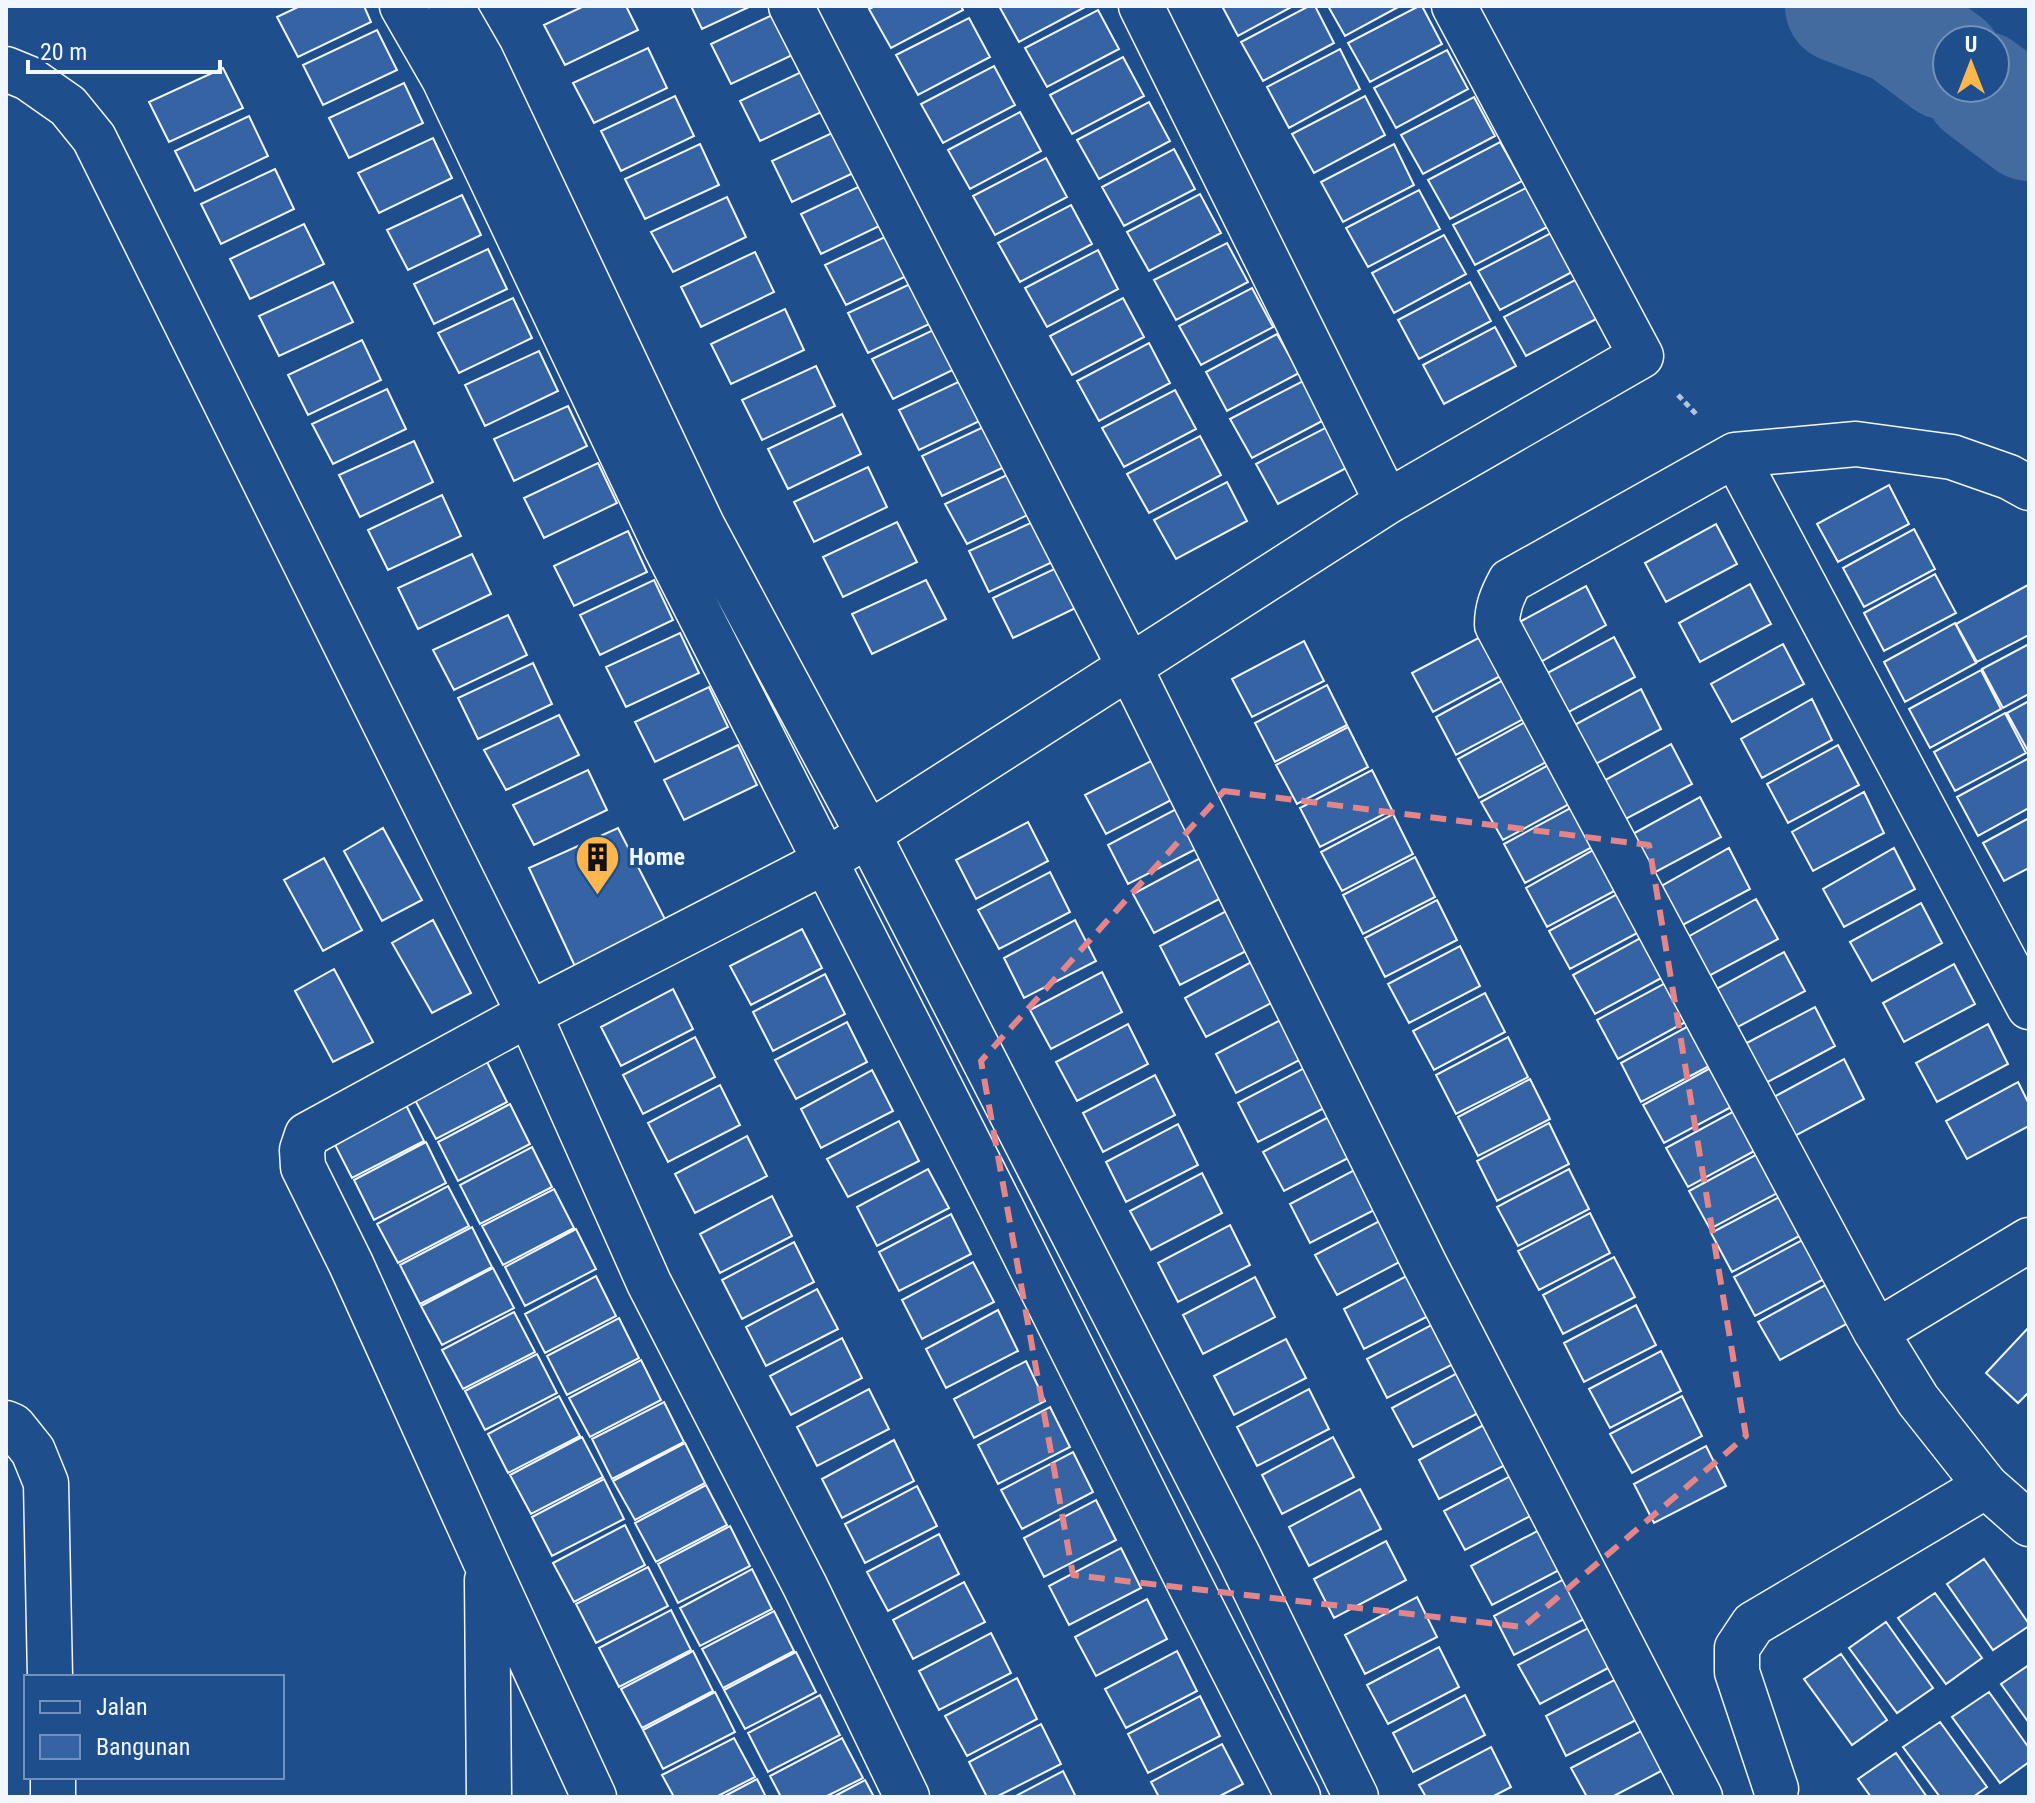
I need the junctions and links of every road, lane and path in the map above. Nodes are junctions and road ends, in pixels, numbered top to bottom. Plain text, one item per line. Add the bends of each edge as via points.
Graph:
1 (402, 6) edge
2 (451, 6) edge
3 (791, 6) edge
4 (1141, 6) edge
5 (1454, 6) edge
6 (6, 69) edge
7 (1641, 356) junction
8 (1735, 455) junction
9 (2029, 488) edge
10 (1387, 502) junction
11 (1129, 666) junction
12 (868, 834) junction
13 (826, 861) junction
14 (2016, 954) edge
15 (2029, 1007) edge
16 (529, 1014) junction
17 (1047, 1183) junction
18 (1001, 1207) junction
19 (2029, 1240) edge
20 (1876, 1332) junction
21 (6, 1423) edge
22 (1986, 1486) junction
23 (2029, 1524) edge
24 (487, 1565) junction
25 (50, 1675) edge
26 (1774, 1794) edge
27 (489, 1797) edge
28 (594, 1797) edge
29 (907, 1797) edge
30 (1298, 1797) edge
31 (1356, 1797) edge
32 (1700, 1797) edge

1 - 13 street via 444,79 666,548
2 - 12 street via 481,58 703,527
3 - 11 street
4 - 10 street
5 - 7 street
6 - 16 street via 68,106 94,138
7 - 8 path
7 - 10 street
8 - 9 street via 1856,444 1952,457
8 - 14 street
8 - 20 street via 1510,581 1500,598 1497,625
10 - 11 street
11 - 12 street
11 - 32 street via 1425,1265
12 - 13 street
12 - 17 street
13 - 16 street
13 - 18 street
14 - 15 street
16 - 24 street via 324,1124 307,1135 302,1150 303,1167
16 - 29 street via 649,1283
17 - 18 street
17 - 31 street
18 - 30 street
19 - 20 street
20 - 22 street via 1918,1400
21 - 25 street via 33,1451 46,1483
22 - 23 street
22 - 26 street via 1753,1624 1737,1648 1737,1672
24 - 27 street
24 - 28 street

